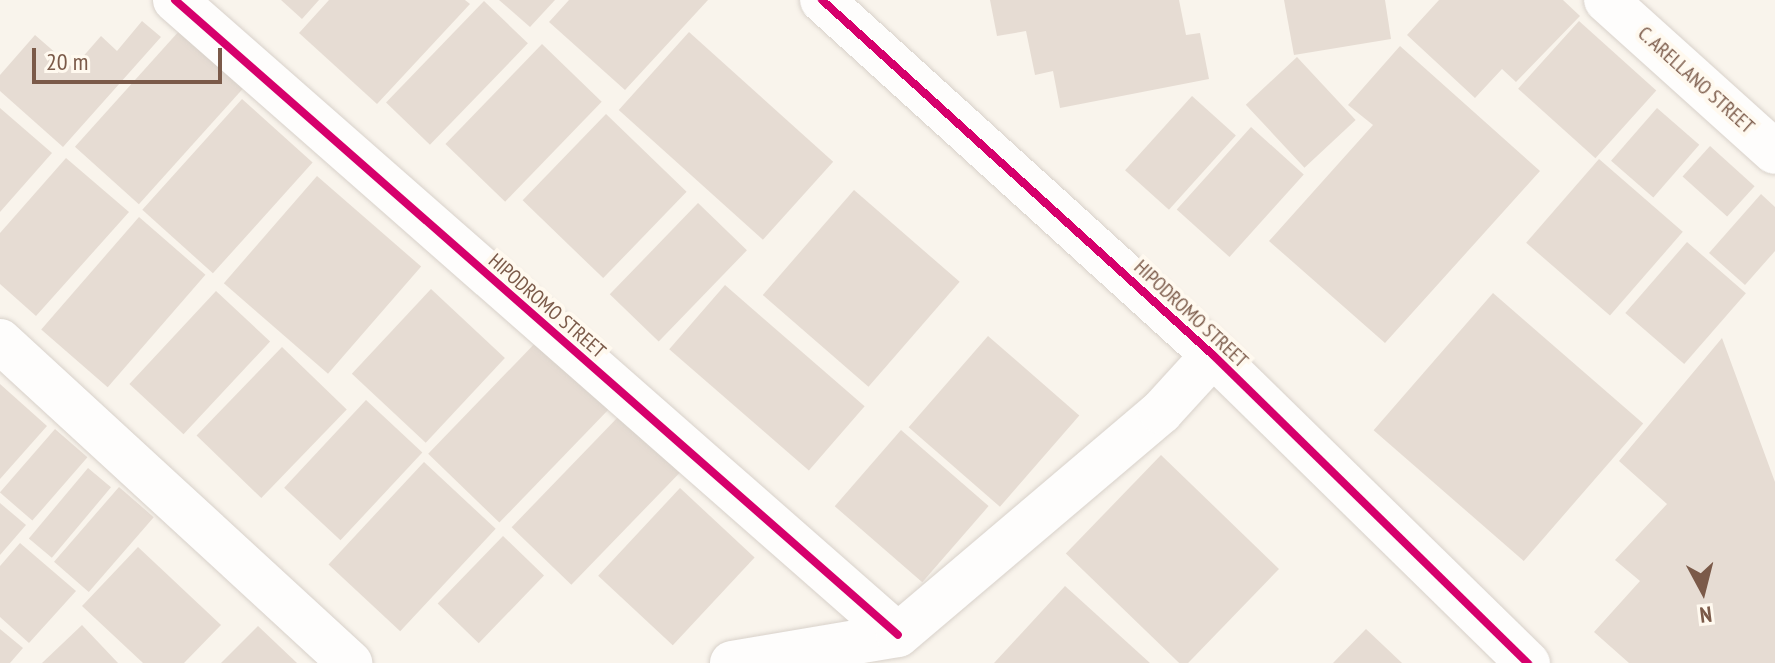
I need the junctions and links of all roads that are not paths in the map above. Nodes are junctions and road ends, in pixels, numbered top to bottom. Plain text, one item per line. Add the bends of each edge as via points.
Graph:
1 (175, 0) edge
2 (822, 0) edge
3 (1658, 0) edge
4 (1611, 5) edge
5 (1775, 152) edge
6 (0, 341) edge
7 (1213, 355) junction
8 (898, 635) junction
9 (350, 663) edge
10 (732, 663) edge
11 (1528, 663) edge

1 - 8 street, HIPODROMO STREET
2 - 7 street, HIPODROMO STREET
3 - 4 street
4 - 5 street, C. ARELLANO STREET
6 - 9 street
7 - 8 street, HIPODROMO STREET via 1161,412
7 - 11 street, HIPODROMO STREET
8 - 10 street

